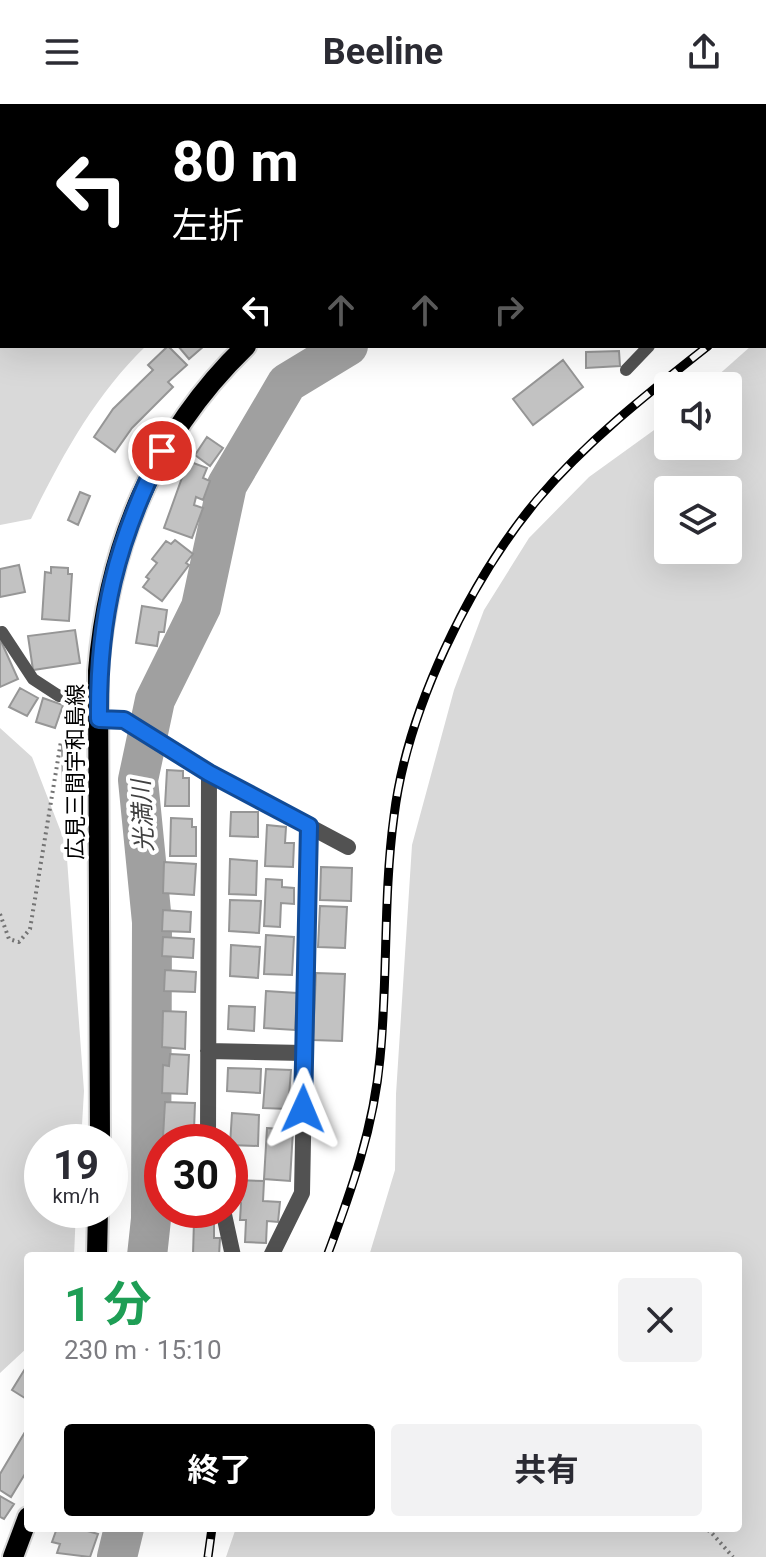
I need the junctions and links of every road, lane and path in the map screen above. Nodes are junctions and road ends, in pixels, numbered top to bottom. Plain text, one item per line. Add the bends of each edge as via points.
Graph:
1 (244, 348) edge
2 (647, 348) edge
3 (626, 370) dead end
4 (2, 632) edge
5 (99, 693) junction
6 (99, 726) junction
7 (209, 773) junction
8 (309, 826) junction
9 (348, 847) dead end
10 (0, 914) edge
11 (208, 1051) junction
12 (304, 1053) junction
13 (100, 1124) edge
14 (208, 1124) edge
15 (98, 1228) edge
16 (227, 1228) edge
17 (97, 1252) edge
18 (232, 1252) edge
19 (273, 1252) edge
20 (24, 1528) edge
21 (711, 1532) edge
22 (13, 1557) edge
23 (733, 1557) edge

1 - 5 main road, 広見三間宇和島線 via 187,411 135,505 106,598
2 - 3 lane
4 - 5 lane via 33,679 59,696
5 - 6 main road, 広見三間宇和島線
6 - 7 street via 124,720
6 - 10 path via 61,741 30,929 19,942 9,939
6 - 13 main road, 広見三間宇和島線
7 - 8 street
7 - 11 street
8 - 9 street
8 - 12 street
11 - 12 street
11 - 14 street
12 - 19 street via 302,1193
15 - 17 main road
16 - 18 street
20 - 22 main road
21 - 23 path

